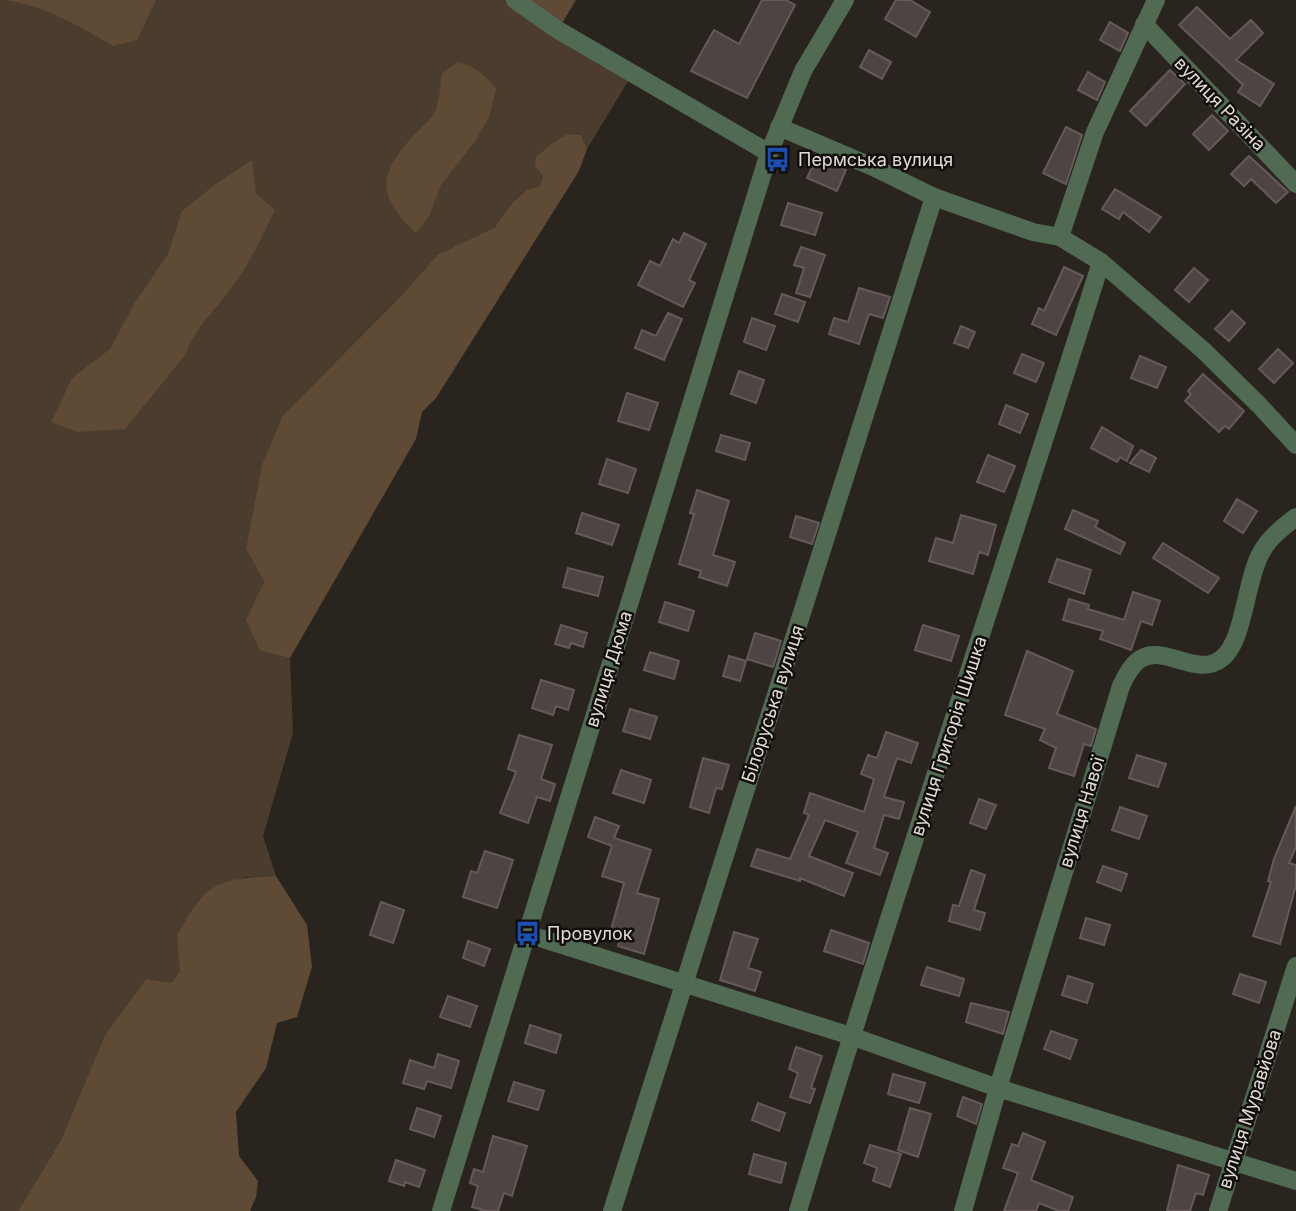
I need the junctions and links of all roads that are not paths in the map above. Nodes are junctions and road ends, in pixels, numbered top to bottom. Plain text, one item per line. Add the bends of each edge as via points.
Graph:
1 (515, 0) edge
2 (845, 0) edge
3 (1156, 0) edge
4 (1144, 24) junction
5 (779, 127) junction
6 (769, 153) junction
7 (1296, 184) edge
8 (934, 197) junction
9 (1060, 237) junction
10 (1101, 262) junction
11 (1296, 444) edge
12 (1296, 517) edge
13 (527, 934) junction
14 (1296, 967) edge
15 (684, 983) junction
16 (851, 1035) junction
17 (998, 1088) junction
18 (1234, 1161) junction
19 (1296, 1181) edge
20 (441, 1211) edge
21 (612, 1211) edge
22 (798, 1211) edge
23 (963, 1211) edge
24 (1218, 1211) edge

1 - 6 street via 558,30
2 - 5 street, вулиця Дюма via 803,71
3 - 4 street
4 - 7 street, вулиця Разіна
4 - 9 street via 1095,132
5 - 6 street, вулиця Дюма
5 - 8 street
6 - 13 street, вулиця Дюма
8 - 9 street
8 - 15 street, Білоруська вулиця
9 - 10 street
10 - 11 street via 1203,350
10 - 16 street, вулиця Григорія Шишка
12 - 17 street, вулиця Навої via 1262,549 1232,648 1221,660 1194,664 1148,655 1133,665 1121,686
13 - 15 street
13 - 20 street, вулиця Дюма
14 - 18 street, вулиця Муравйова
15 - 16 street
15 - 21 street, Білоруська вулиця
16 - 17 street
16 - 22 street, вулиця Григорія Шишка
17 - 18 street
17 - 23 street, вулиця Навої
18 - 19 street
18 - 24 street, вулиця Муравйова

